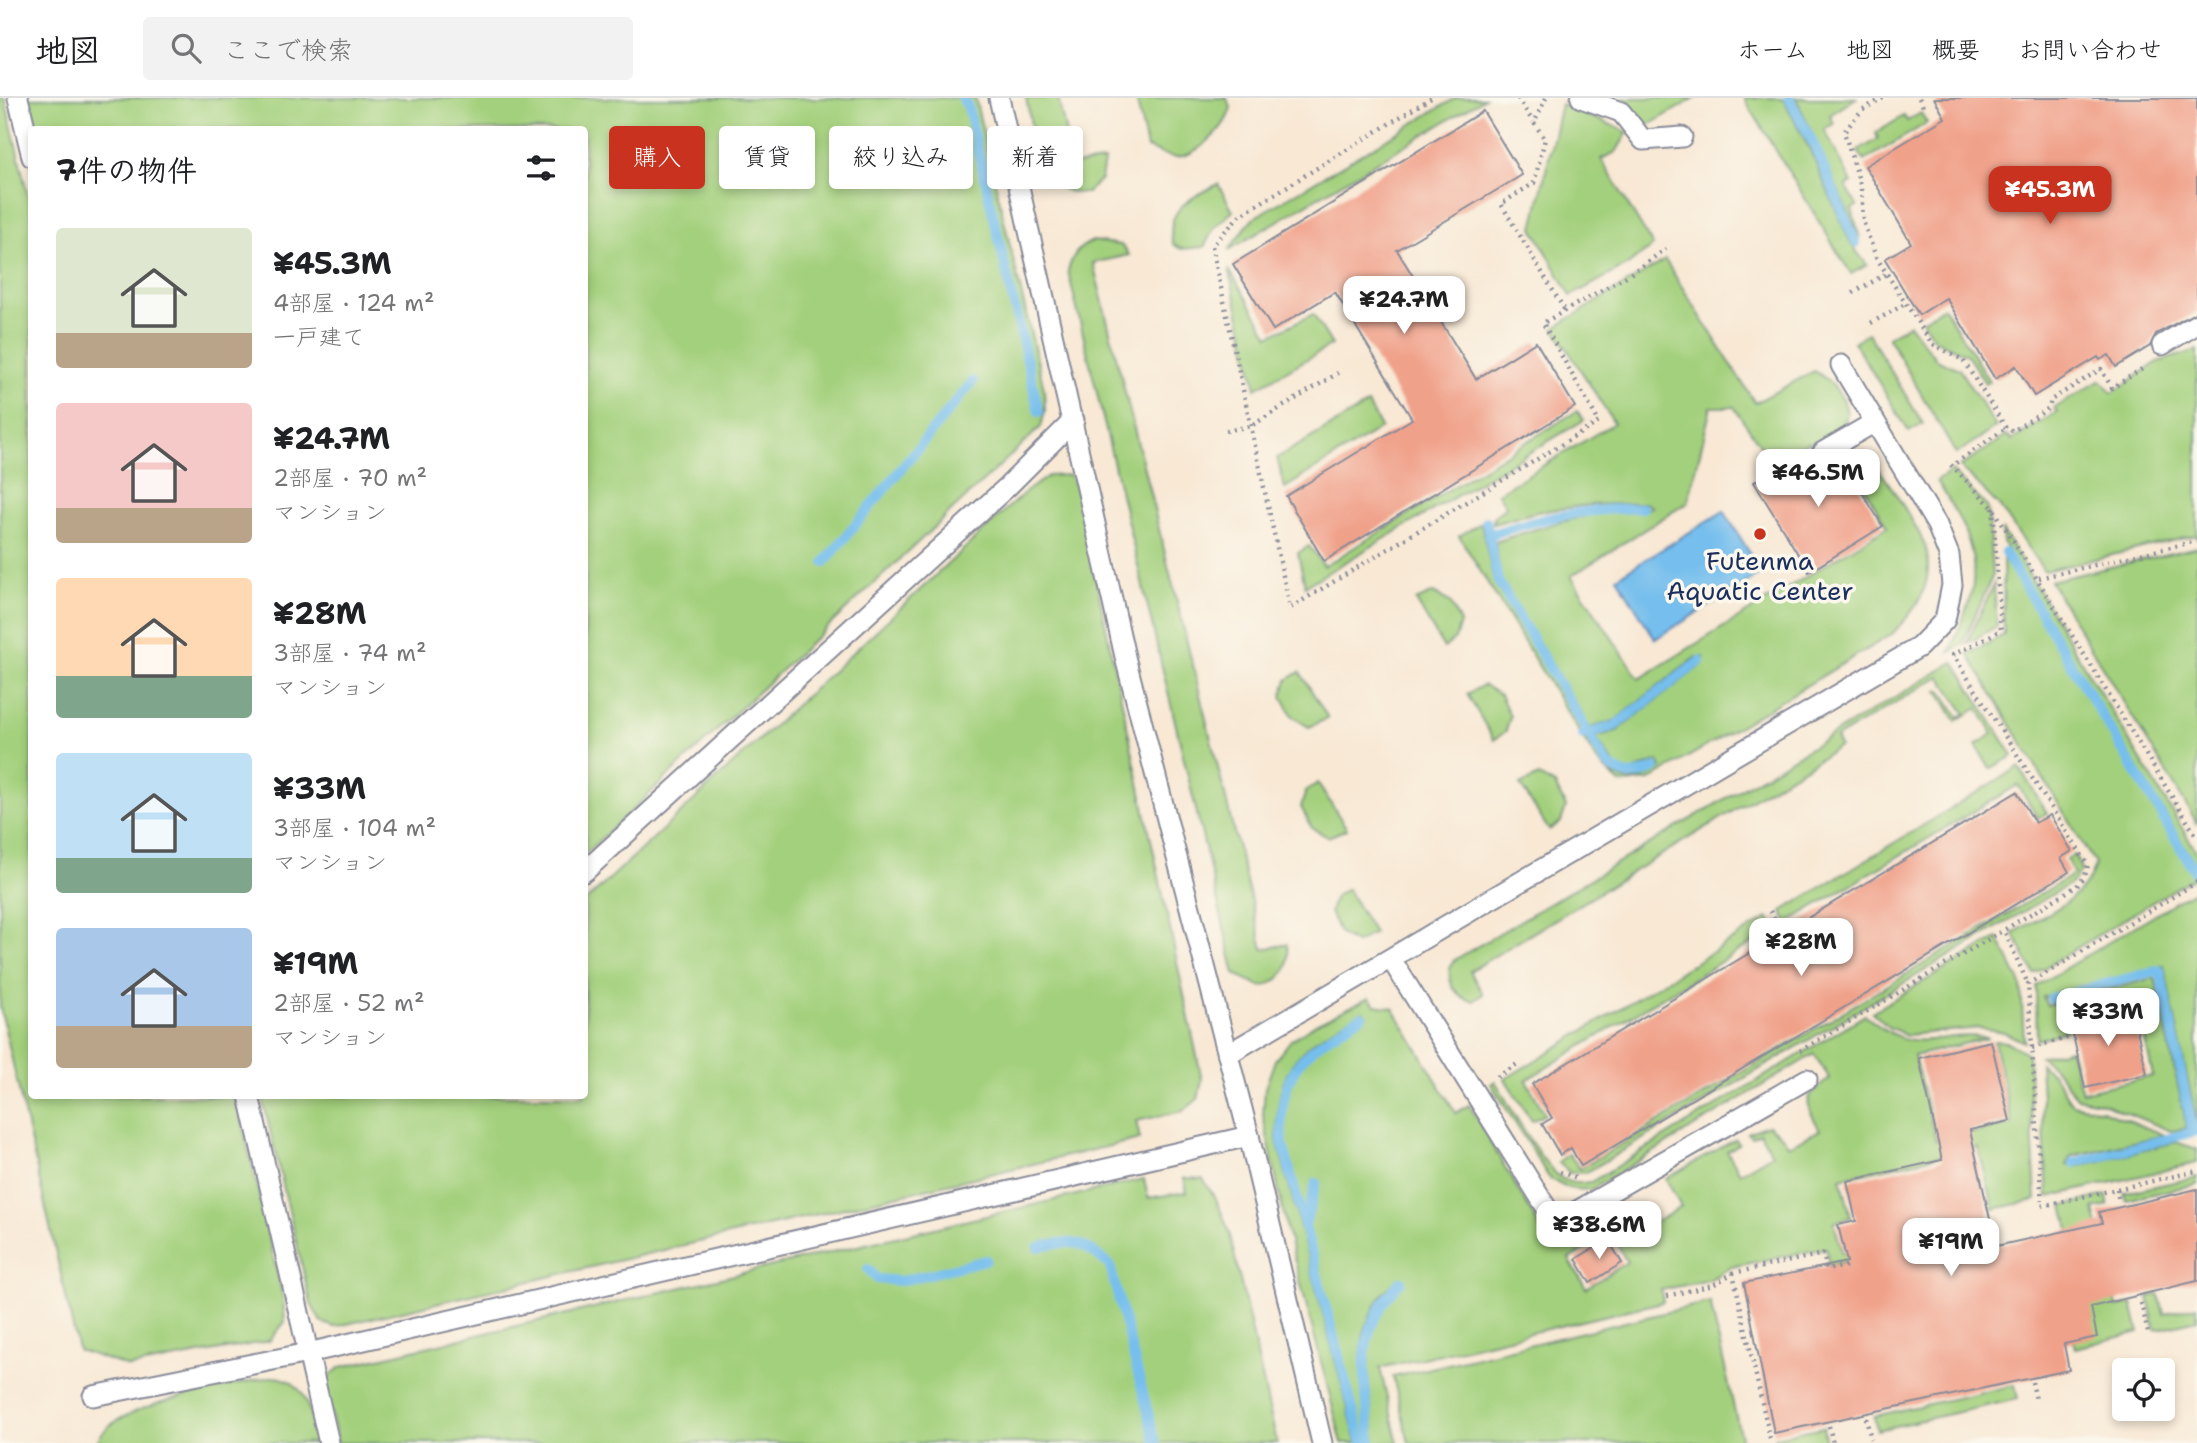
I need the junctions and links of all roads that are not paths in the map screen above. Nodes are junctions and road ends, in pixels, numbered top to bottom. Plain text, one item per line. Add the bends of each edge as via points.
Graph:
1 (18, 98) edge
2 (999, 98) edge
3 (1581, 98) edge
4 (1682, 137) dead end
5 (28, 140) edge
6 (2197, 324) edge
7 (2162, 345) dead end
8 (1841, 365) dead end
9 (1074, 420) junction
10 (1875, 422) junction
11 (1823, 452) dead end
12 (588, 868) edge
13 (1391, 959) junction
14 (1228, 1054) junction
15 (1807, 1079) dead end
16 (250, 1099) edge
17 (1250, 1136) junction
18 (308, 1353) junction
19 (93, 1396) dead end
20 (329, 1443) edge
21 (1322, 1443) edge

1 - 5 lane
2 - 9 lane
3 - 4 lane via 1621,112 1643,140
6 - 7 lane
8 - 10 lane
9 - 12 lane
9 - 14 lane via 1126,661
10 - 11 lane
10 - 13 lane via 1937,525 1949,555 1952,585 1945,620 1919,647
13 - 14 lane
13 - 15 lane via 1556,1223
14 - 17 lane
16 - 18 lane
17 - 18 lane
17 - 21 lane
18 - 19 lane
18 - 20 lane

